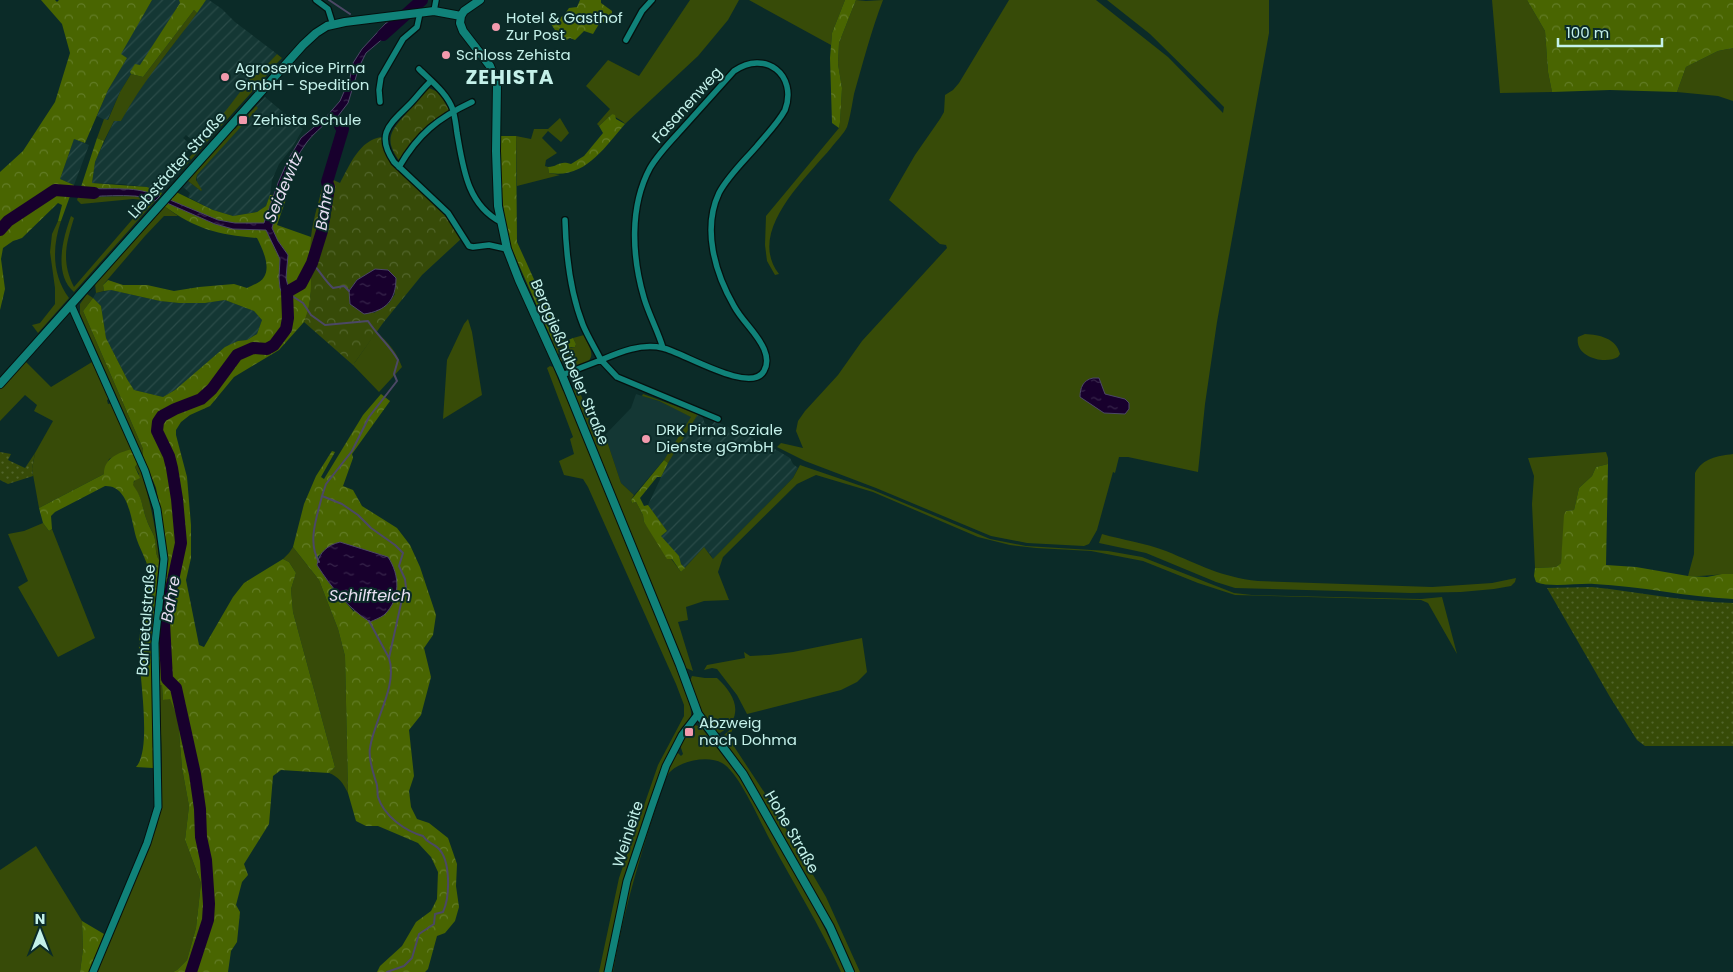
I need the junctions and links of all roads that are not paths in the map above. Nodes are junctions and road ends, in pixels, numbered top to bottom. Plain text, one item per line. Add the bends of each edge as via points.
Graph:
1 (316, 0) edge
2 (436, 0) edge
3 (480, 0) edge
4 (652, 0) edge
5 (434, 11) junction
6 (417, 13) junction
7 (461, 16) junction
8 (333, 25) junction
9 (626, 40) dead end
10 (419, 69) dead end
11 (431, 81) junction
12 (380, 102) dead end
13 (472, 102) dead end
14 (453, 111) junction
15 (399, 167) junction
16 (565, 220) dead end
17 (501, 222) junction
18 (507, 249) junction
19 (72, 305) junction
20 (663, 348) junction
21 (600, 360) junction
22 (562, 375) junction
23 (0, 384) edge
24 (718, 419) dead end
25 (698, 714) junction
26 (93, 972) edge
27 (608, 972) edge
28 (850, 972) edge

1 - 8 street via 328,9
2 - 5 street
3 - 7 main road
4 - 9 street
5 - 6 main road, Liebstädter Straße
5 - 7 main road, Liebstädter Straße
6 - 8 main road, Liebstädter Straße
6 - 12 street via 417,28 403,39 381,77
7 - 17 main road, Berggießhübeler Straße via 463,31 490,66 497,84 497,189
8 - 19 main road, Liebstädter Straße via 322,29 303,45
10 - 11 street
11 - 14 street via 447,98
11 - 15 street via 386,131 385,146
13 - 14 street
14 - 15 street via 420,136
14 - 17 street via 473,196 489,216
15 - 18 street via 448,214 469,246 489,244
16 - 21 street via 575,297 583,324
17 - 18 main road, Berggießhübeler Straße
18 - 22 main road, Berggießhübeler Straße
19 - 23 main road, Liebstädter Straße
19 - 26 street, Bahretalstraße via 145,470 157,509 164,559 155,643 158,807 147,843
20 - 20 street, Fasanenweg via 644,299 639,274 635,228 643,184 650,167 665,147 734,71 750,63 770,66 781,73 787,85 789,97 786,106 783,114 724,185 713,210 711,231 713,252 730,298 739,316 764,348 766,368 758,377 743,378
20 - 21 street, Fasanenweg via 629,349
21 - 22 street, Fasanenweg
21 - 24 street via 617,378
22 - 25 main road, Berggießhübeler Straße
25 - 27 street, Weinleite via 666,766 652,806 627,881
25 - 28 main road, Hohe Straße via 743,774 830,927

